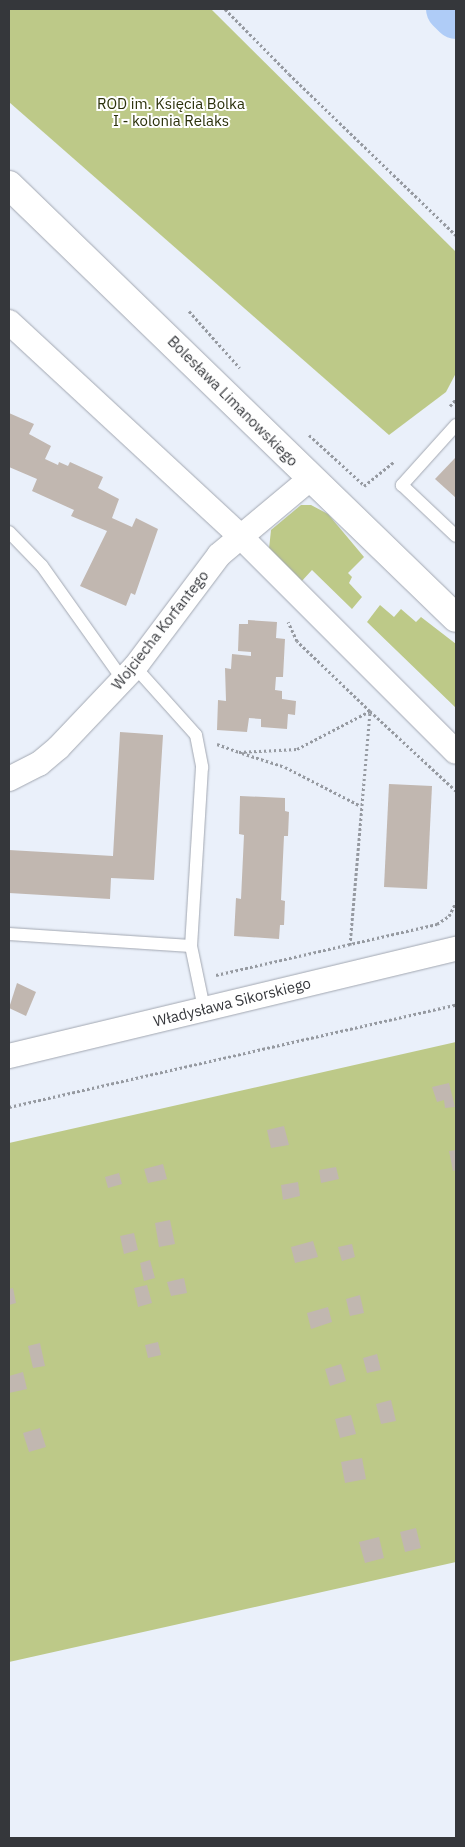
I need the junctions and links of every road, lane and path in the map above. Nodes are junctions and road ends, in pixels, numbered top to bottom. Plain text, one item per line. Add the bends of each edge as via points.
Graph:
1 (226, 9) edge
2 (10, 188) edge
3 (456, 234) edge
4 (189, 312) dead end
5 (9, 322) edge
6 (245, 373) dead end
7 (456, 399) edge
8 (443, 414) dead end
9 (456, 425) edge
10 (307, 433) dead end
11 (399, 457) dead end
12 (310, 478) junction
13 (364, 485) junction
14 (338, 506) junction
15 (9, 532) edge
16 (240, 536) junction
17 (456, 536) edge
18 (285, 616) dead end
19 (456, 618) edge
20 (129, 673) junction
21 (370, 711) junction
22 (196, 734) junction
23 (239, 752) junction
24 (456, 752) edge
25 (9, 779) edge
26 (456, 791) edge
27 (361, 806) junction
28 (456, 902) edge
29 (9, 934) edge
30 (350, 945) junction
31 (191, 946) junction
32 (456, 949) edge
33 (198, 979) junction
34 (456, 1005) edge
35 (204, 1008) junction
36 (9, 1056) edge
37 (9, 1107) edge

1 - 3 path
2 - 12 main road, Bolesława Limanowskiego
4 - 6 path
5 - 16 street
7 - 8 path
9 - 17 lane via 402,485
10 - 13 path
11 - 13 path
12 - 14 main road, Bolesława Limanowskiego
12 - 16 street, Wojciecha Korfantego
13 - 14 path
14 - 19 main road, Bolesława Limanowskiego
15 - 20 lane via 42,566
16 - 20 street, Wojciecha Korfantego via 219,555
16 - 24 street
18 - 21 path via 298,641
20 - 22 lane
20 - 25 street, Wojciecha Korfantego via 58,748 39,764
21 - 23 path via 298,749
21 - 26 path
21 - 27 path
22 - 23 path
22 - 31 lane via 202,767
23 - 27 path via 285,767
27 - 30 path
28 - 30 path via 444,922
29 - 31 lane
30 - 33 path
31 - 33 lane
32 - 35 street, Władysława Sikorskiego
33 - 35 lane
34 - 37 path
35 - 36 street, Władysława Sikorskiego

